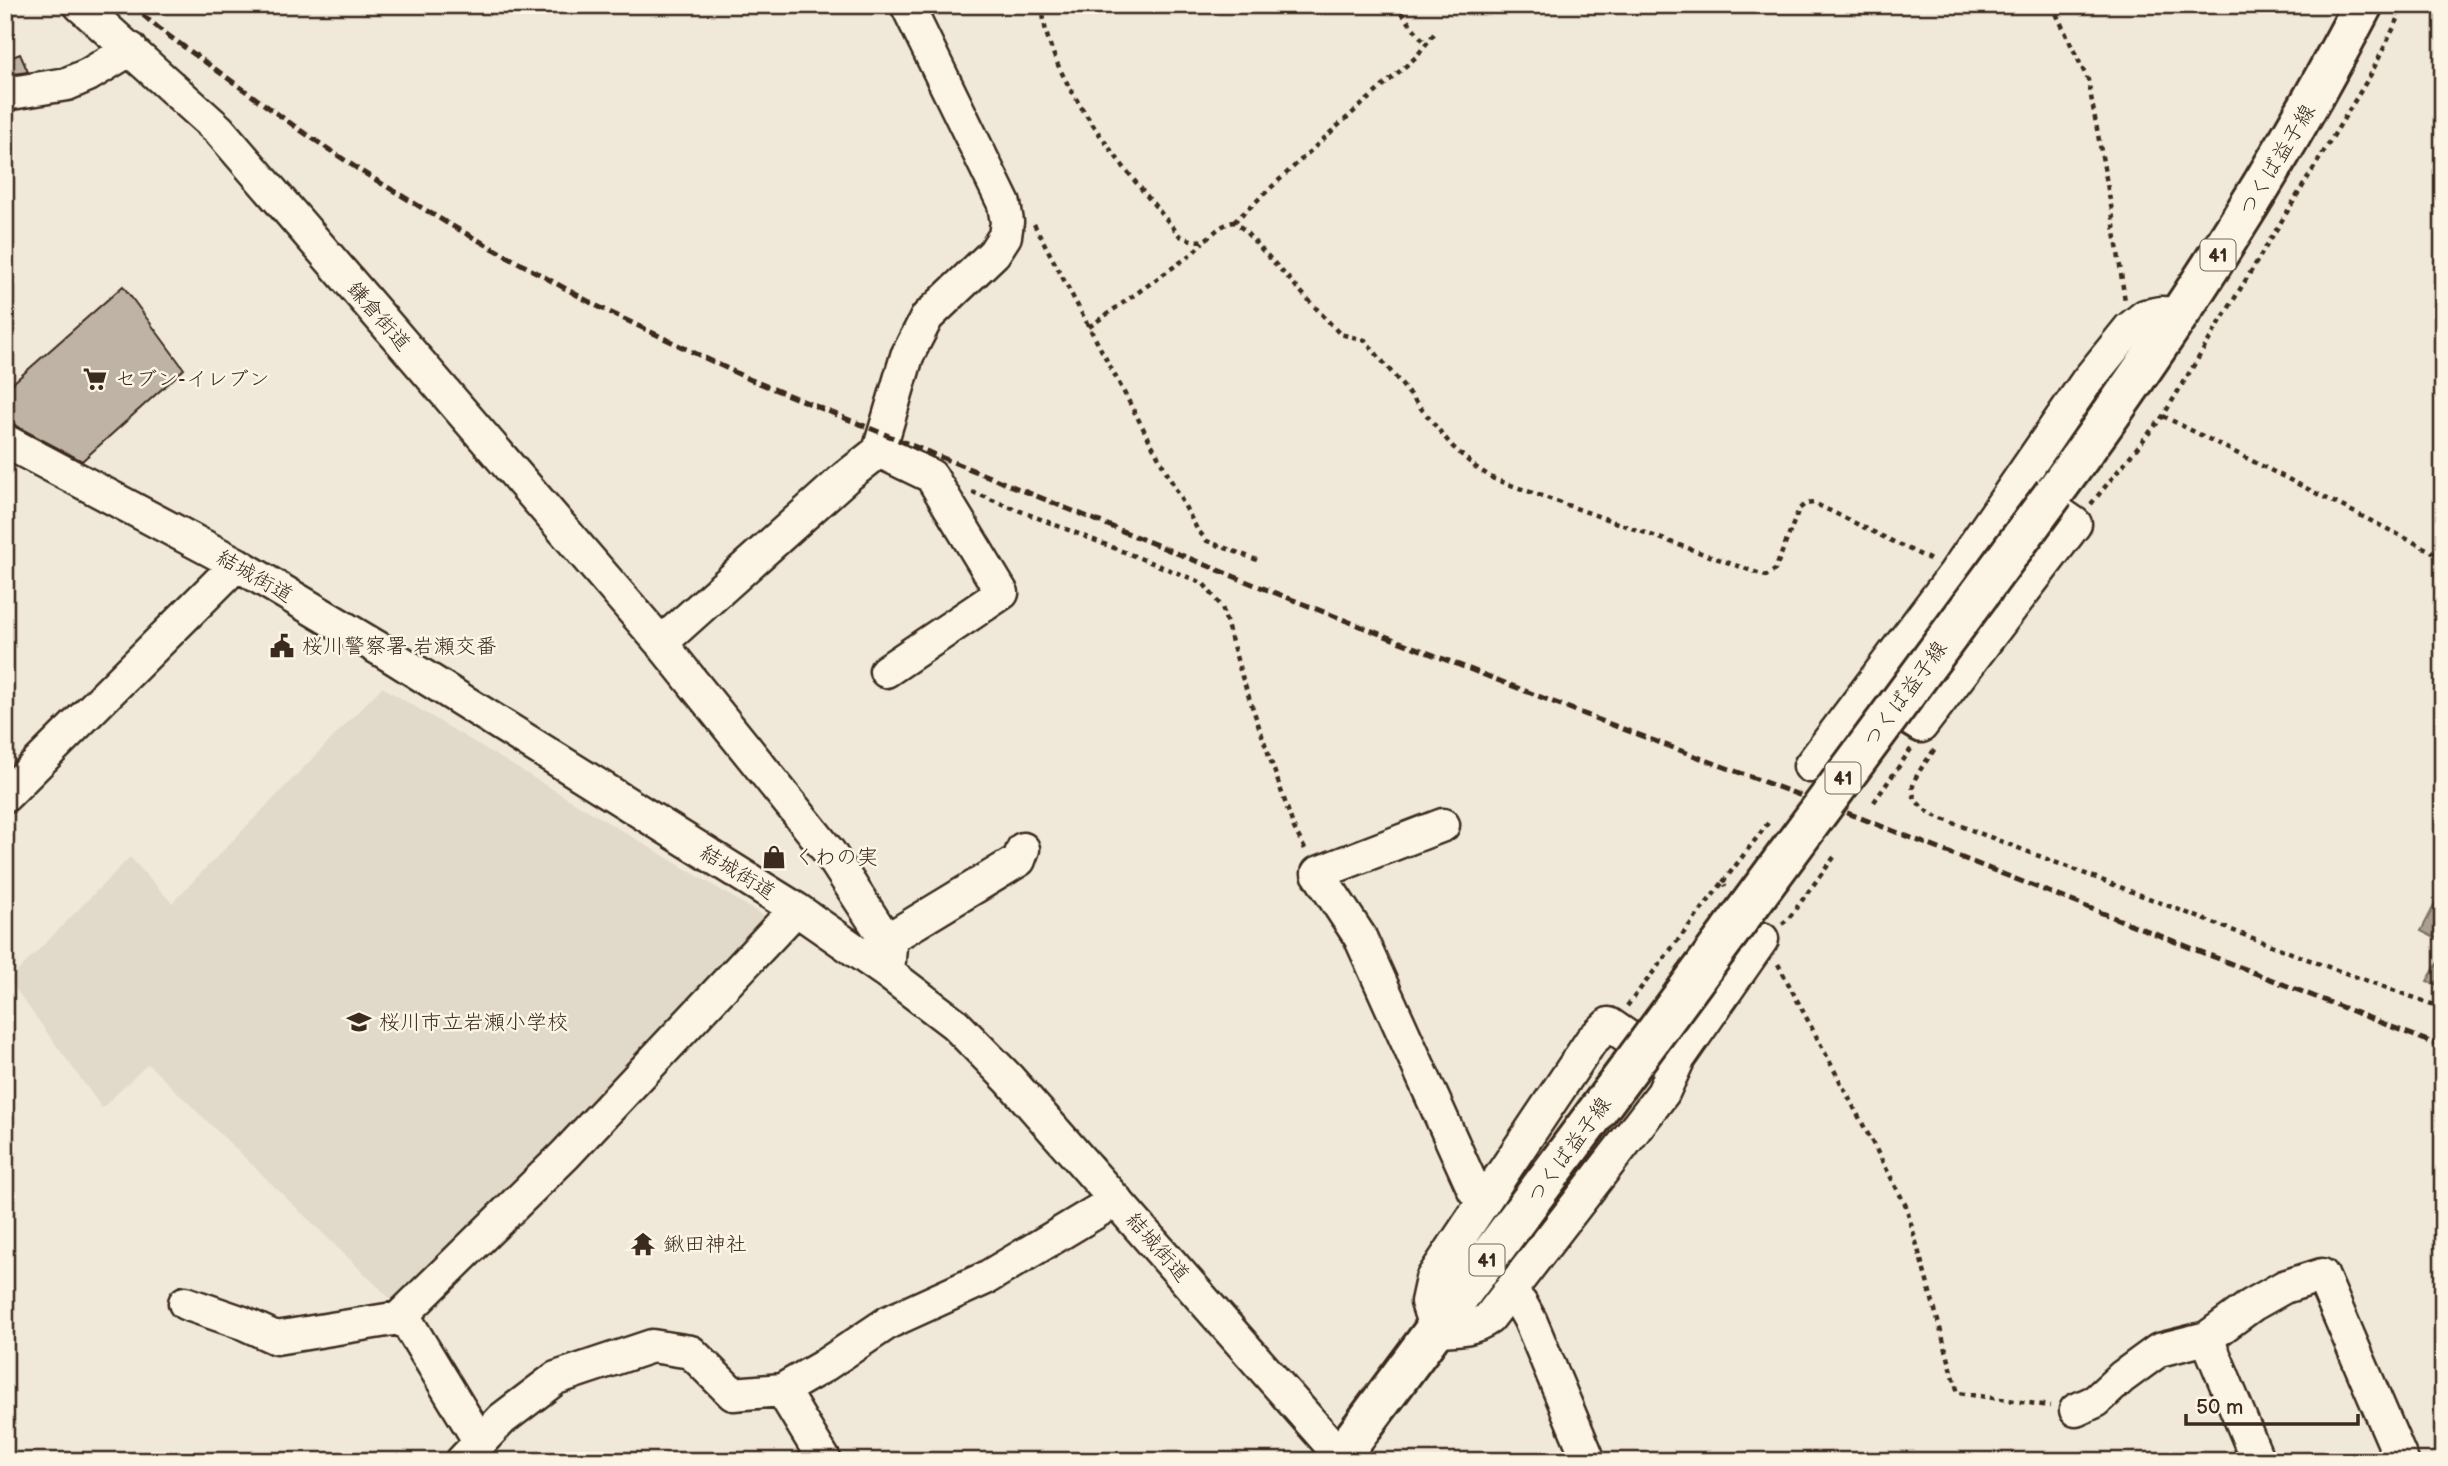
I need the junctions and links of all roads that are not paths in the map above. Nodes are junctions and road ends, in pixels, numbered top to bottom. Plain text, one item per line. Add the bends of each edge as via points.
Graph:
1 (80, 5) edge
2 (907, 5) edge
3 (2363, 5) edge
4 (131, 49) junction
5 (5, 94) edge
6 (2181, 314) junction
7 (5, 441) edge
8 (878, 451) junction
9 (2016, 484) junction
10 (237, 564) junction
11 (1955, 573) junction
12 (2010, 607) junction
13 (661, 643) junction
14 (886, 671) dead end
15 (1866, 691) junction
16 (1810, 766) dead end
17 (5, 796) edge
18 (1443, 825) dead end
19 (1023, 849) dead end
20 (796, 909) junction
21 (1762, 939) road end
22 (887, 940) junction
23 (888, 973) junction
24 (1674, 1069) junction
25 (1116, 1200) junction
26 (1483, 1202) junction
27 (1507, 1294) junction
28 (185, 1303) dead end
29 (399, 1318) junction
30 (1436, 1330) junction
31 (2207, 1338) junction
32 (782, 1390) junction
33 (2076, 1410) road end
34 (471, 1451) edge
35 (1341, 1459) edge
36 (825, 1461) edge
37 (1588, 1461) edge
38 (2258, 1461) edge
39 (2402, 1461) edge

1 - 4 street, 鎌倉街道
2 - 8 street via 1004,204 1007,222 1005,236 994,253 927,317 907,356
3 - 6 main road, つくば益子線 / 41 via 2260,191
4 - 5 street via 67,84
4 - 13 street, 鎌倉街道 via 219,130
6 - 9 street via 2145,316 2129,329
6 - 30 main road, つくば益子線 / 41, bridge
7 - 10 street, 結城街道
8 - 13 street
8 - 14 street via 931,475 1002,593
9 - 11 street
9 - 12 street via 2075,524
10 - 17 street
10 - 20 street, 結城街道
11 - 12 street
11 - 15 street
12 - 15 street via 1929,735
13 - 22 street, 鎌倉街道 via 829,852
15 - 16 street
18 - 26 street via 1318,873 1360,937
19 - 22 street via 1019,860
20 - 23 street, 結城街道
20 - 29 street via 565,1155
21 - 24 street
22 - 23 street
23 - 25 street, 結城街道 via 955,1024
24 - 26 street via 1609,1024 1591,1041
24 - 27 street via 1663,1093
25 - 32 street via 986,1278 889,1322
25 - 35 street, 結城街道
26 - 30 street via 1432,1279 1427,1302
27 - 30 street via 1479,1325
27 - 37 street via 1521,1304 1530,1320
28 - 29 street via 276,1338
29 - 34 street via 409,1325
30 - 35 main road, つくば益子線 / 41
31 - 33 street via 2159,1350 2096,1401
31 - 38 street
31 - 39 street via 2284,1287 2322,1275
32 - 34 street via 733,1394 691,1352 652,1346 556,1378 502,1419
32 - 36 street

